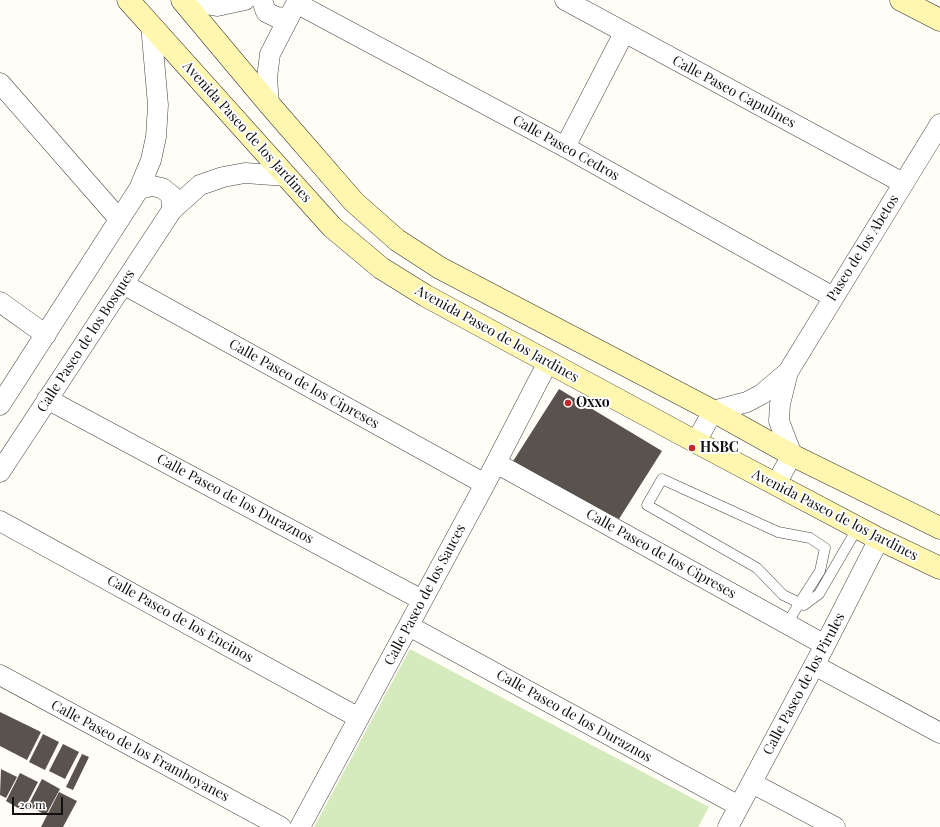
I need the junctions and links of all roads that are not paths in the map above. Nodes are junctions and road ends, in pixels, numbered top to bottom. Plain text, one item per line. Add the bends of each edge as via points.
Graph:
1 (128, 0) edge
2 (182, 0) edge
3 (245, 0) edge
4 (262, 0) edge
5 (565, 0) edge
6 (901, 0) edge
7 (294, 7) edge
8 (939, 21) edge
9 (151, 25) junction
10 (624, 33) junction
11 (0, 83) edge
12 (269, 104) junction
13 (940, 124) edge
14 (565, 147) junction
15 (286, 176) junction
16 (903, 183) junction
17 (139, 190) junction
18 (172, 210) junction
19 (119, 218) junction
20 (123, 284) junction
21 (833, 297) junction
22 (0, 302) edge
23 (46, 335) junction
24 (548, 362) junction
25 (788, 372) junction
26 (47, 399) junction
27 (0, 405) edge
28 (713, 411) junction
29 (696, 442) junction
30 (792, 455) junction
31 (496, 463) junction
32 (0, 472) edge
33 (485, 484) junction
34 (776, 484) junction
35 (0, 521) edge
36 (858, 527) junction
37 (940, 528) edge
38 (879, 539) junction
39 (940, 568) edge
40 (422, 600) junction
41 (787, 624) junction
42 (409, 626) junction
43 (826, 645) junction
44 (814, 665) junction
45 (0, 675) edge
46 (359, 718) junction
47 (940, 733) edge
48 (752, 783) junction
49 (739, 806) junction
50 (280, 827) edge
51 (300, 827) edge
52 (728, 827) edge
53 (835, 827) edge

1 - 9 street, Avenida Paseo de los Jardines
2 - 3 street via 217,6
2 - 12 street
4 - 7 street via 266,12 276,17
5 - 10 street, Calle Paseo Capulines
6 - 8 street
7 - 12 street via 270,54 267,78
7 - 14 street, Calle Paseo Cedros
9 - 15 street, Avenida Paseo de los Jardines
9 - 17 street via 158,105 156,137 151,160
10 - 14 street
10 - 16 street, Calle Paseo Capulines
11 - 19 street
12 - 28 street via 354,202 397,240 440,268
13 - 16 street, Paseo de los Abetos
14 - 21 street, Calle Paseo Cedros
15 - 18 street, Calle Paseo de los Bosques via 245,173 223,177 200,185
15 - 24 street, Avenida Paseo de los Jardines via 332,227 381,268 426,296
16 - 21 street, Paseo de los Abetos
17 - 18 street via 152,186 162,188 172,199
17 - 19 street
18 - 20 street, Calle Paseo de los Bosques
19 - 23 street
20 - 26 street, Calle Paseo de los Bosques
20 - 33 street, Calle Paseo de los Cipreses
21 - 25 street, Paseo de los Abetos
22 - 23 street
23 - 27 street
24 - 29 street, Avenida Paseo de los Jardines
24 - 31 street, Calle Paseo de los Sauces
25 - 28 street, Paseo de los Abetos via 762,394 747,402
25 - 30 street, Paseo de los Abetos via 780,404 779,421
26 - 32 street, Calle Paseo de los Bosques
26 - 40 street, Calle Paseo de los Duraznos
28 - 29 street
28 - 30 street
29 - 34 street, Avenida Paseo de los Jardines
30 - 34 street
30 - 37 street
31 - 33 street, Calle Paseo de los Sauces
31 - 41 street, Calle Paseo de los Cipreses
33 - 40 street, Calle Paseo de los Sauces
34 - 36 street, Avenida Paseo de los Jardines
35 - 46 street, Calle Paseo de los Encinos
36 - 38 street, Avenida Paseo de los Jardines
36 - 41 lane via 819,594 804,605 797,602 783,595 757,568 647,505 662,479 778,532 810,538 825,548 820,571 801,601 797,607
38 - 39 street, Avenida Paseo de los Jardines
38 - 43 street, Calle Paseo de los Pirules
40 - 42 street, Calle Paseo de los Sauces
41 - 43 street, Calle Paseo de los Cipreses
42 - 46 street, Calle Paseo de los Sauces
42 - 49 street, Calle Paseo de los Duraznos
43 - 44 street, Calle Paseo de los Pirules
44 - 47 street
44 - 48 street, Calle Paseo de los Pirules
45 - 50 street, Calle Paseo de los Framboyanes
46 - 51 street, Calle Paseo de los Sauces
48 - 49 street, Calle Paseo de los Pirules
48 - 53 street
49 - 52 street, Calle Paseo de los Pirules

